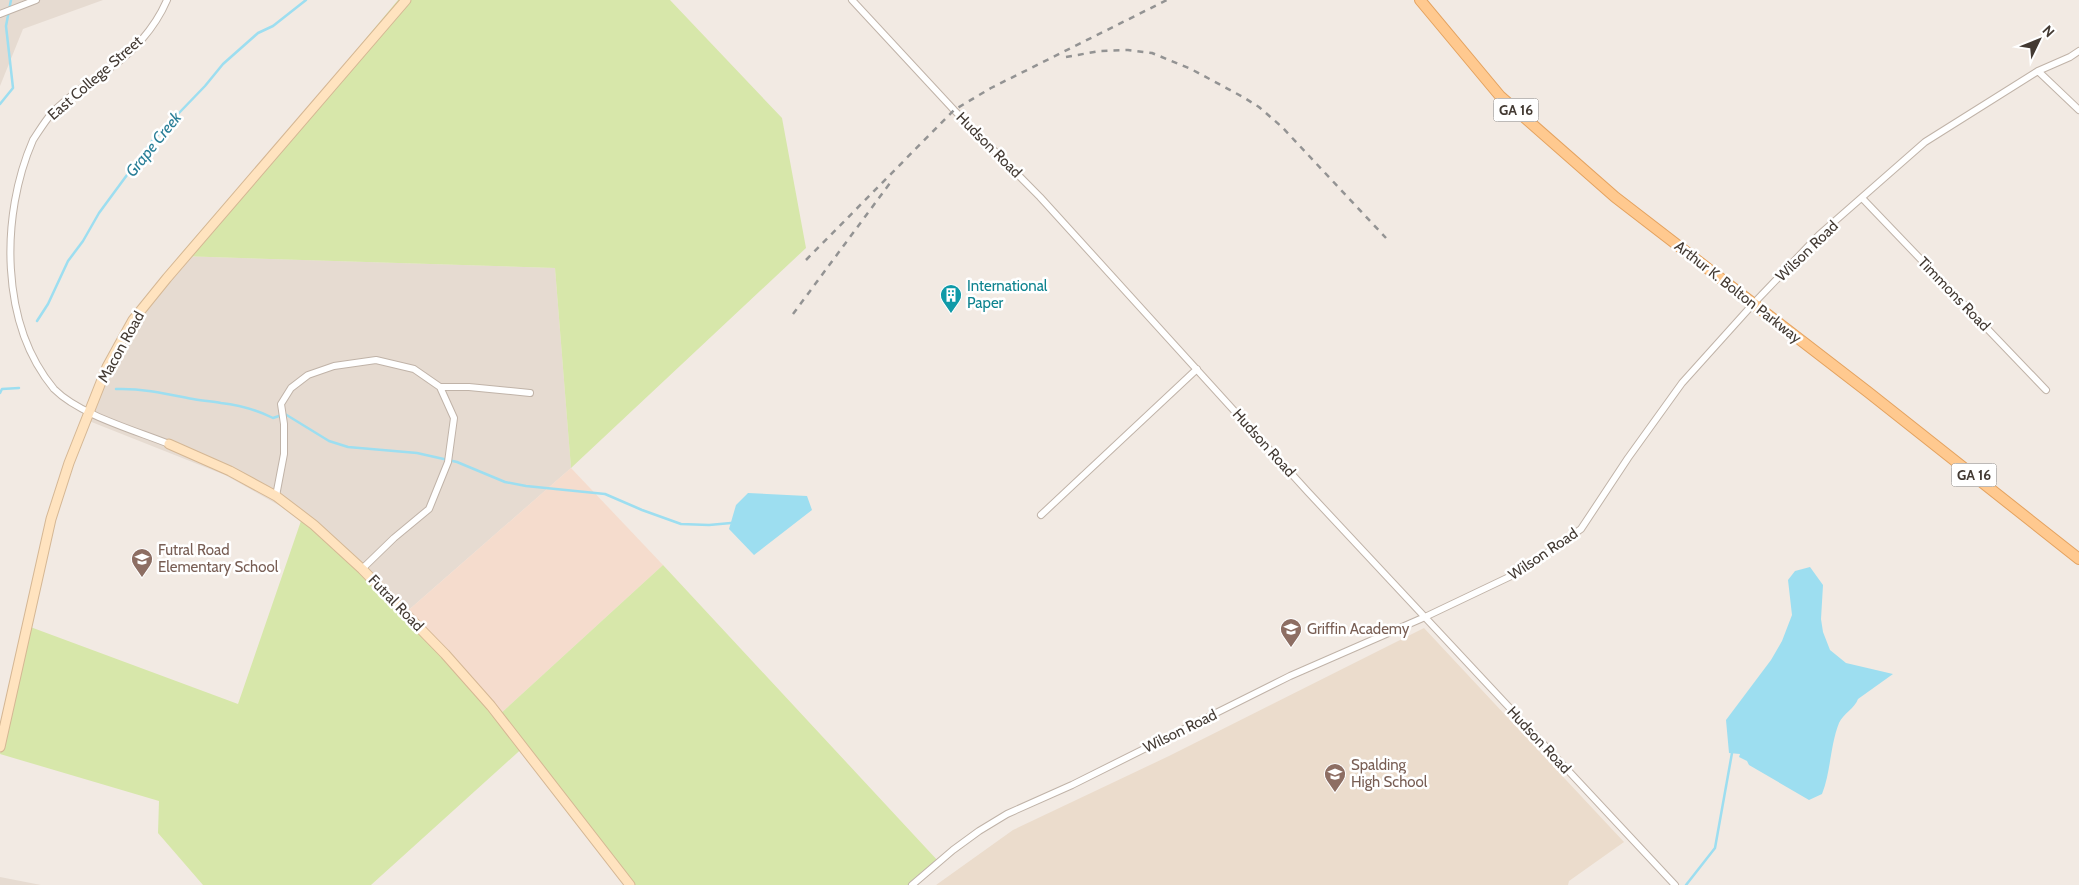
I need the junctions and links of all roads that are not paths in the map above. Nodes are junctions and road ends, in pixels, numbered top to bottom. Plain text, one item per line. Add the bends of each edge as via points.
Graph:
1 (36, 0) edge
2 (167, 0) edge
3 (406, 0) edge
4 (852, 0) edge
5 (1420, 0) edge
6 (0, 13) edge
7 (2079, 51) edge
8 (2038, 70) junction
9 (2079, 110) edge
10 (9, 190) dead end
11 (1862, 198) junction
12 (1754, 303) junction
13 (12, 324) dead end
14 (1196, 368) junction
15 (440, 387) junction
16 (2046, 390) dead end
17 (530, 393) dead end
18 (89, 412) junction
19 (169, 444) joint
20 (276, 496) junction
21 (1041, 515) dead end
22 (2079, 559) edge
23 (362, 569) junction
24 (1425, 617) junction
25 (0, 746) edge
26 (630, 885) edge
27 (912, 885) edge
28 (1675, 885) edge

1 - 6 street
2 - 10 street, East College Street via 142,40 108,71 85,84 52,113 23,156
3 - 18 main road, Macon Road via 133,320 107,367
4 - 14 street, Hudson Road via 1040,197
5 - 12 main road, Arthur K. Bolton Parkway / GA 16 via 1500,96 1615,197
7 - 8 street, Wilson Road
8 - 9 street
8 - 11 street, Wilson Road via 1925,142
11 - 12 street, Wilson Road via 1819,235
11 - 16 street, Timmons Road
12 - 22 main road, Arthur K. Bolton Parkway / GA 16
12 - 24 street, Wilson Road via 1682,383 1581,529 1524,569
13 - 18 street, Futral Road via 28,358 47,382 74,406
14 - 21 street
14 - 24 street, Hudson Road
15 - 17 street
15 - 20 street via 414,369 376,360 334,366 308,375 290,388 281,404 284,454
15 - 23 street via 454,418 448,462 429,509
18 - 19 street, Futral Road
18 - 25 main road, Macon Road via 51,519
19 - 20 main road, Futral Road via 230,470
20 - 23 main road, Futral Road
23 - 26 main road, Futral Road via 491,706
24 - 27 street, Wilson Road via 1290,676 1008,814 953,850
24 - 28 street, Hudson Road

